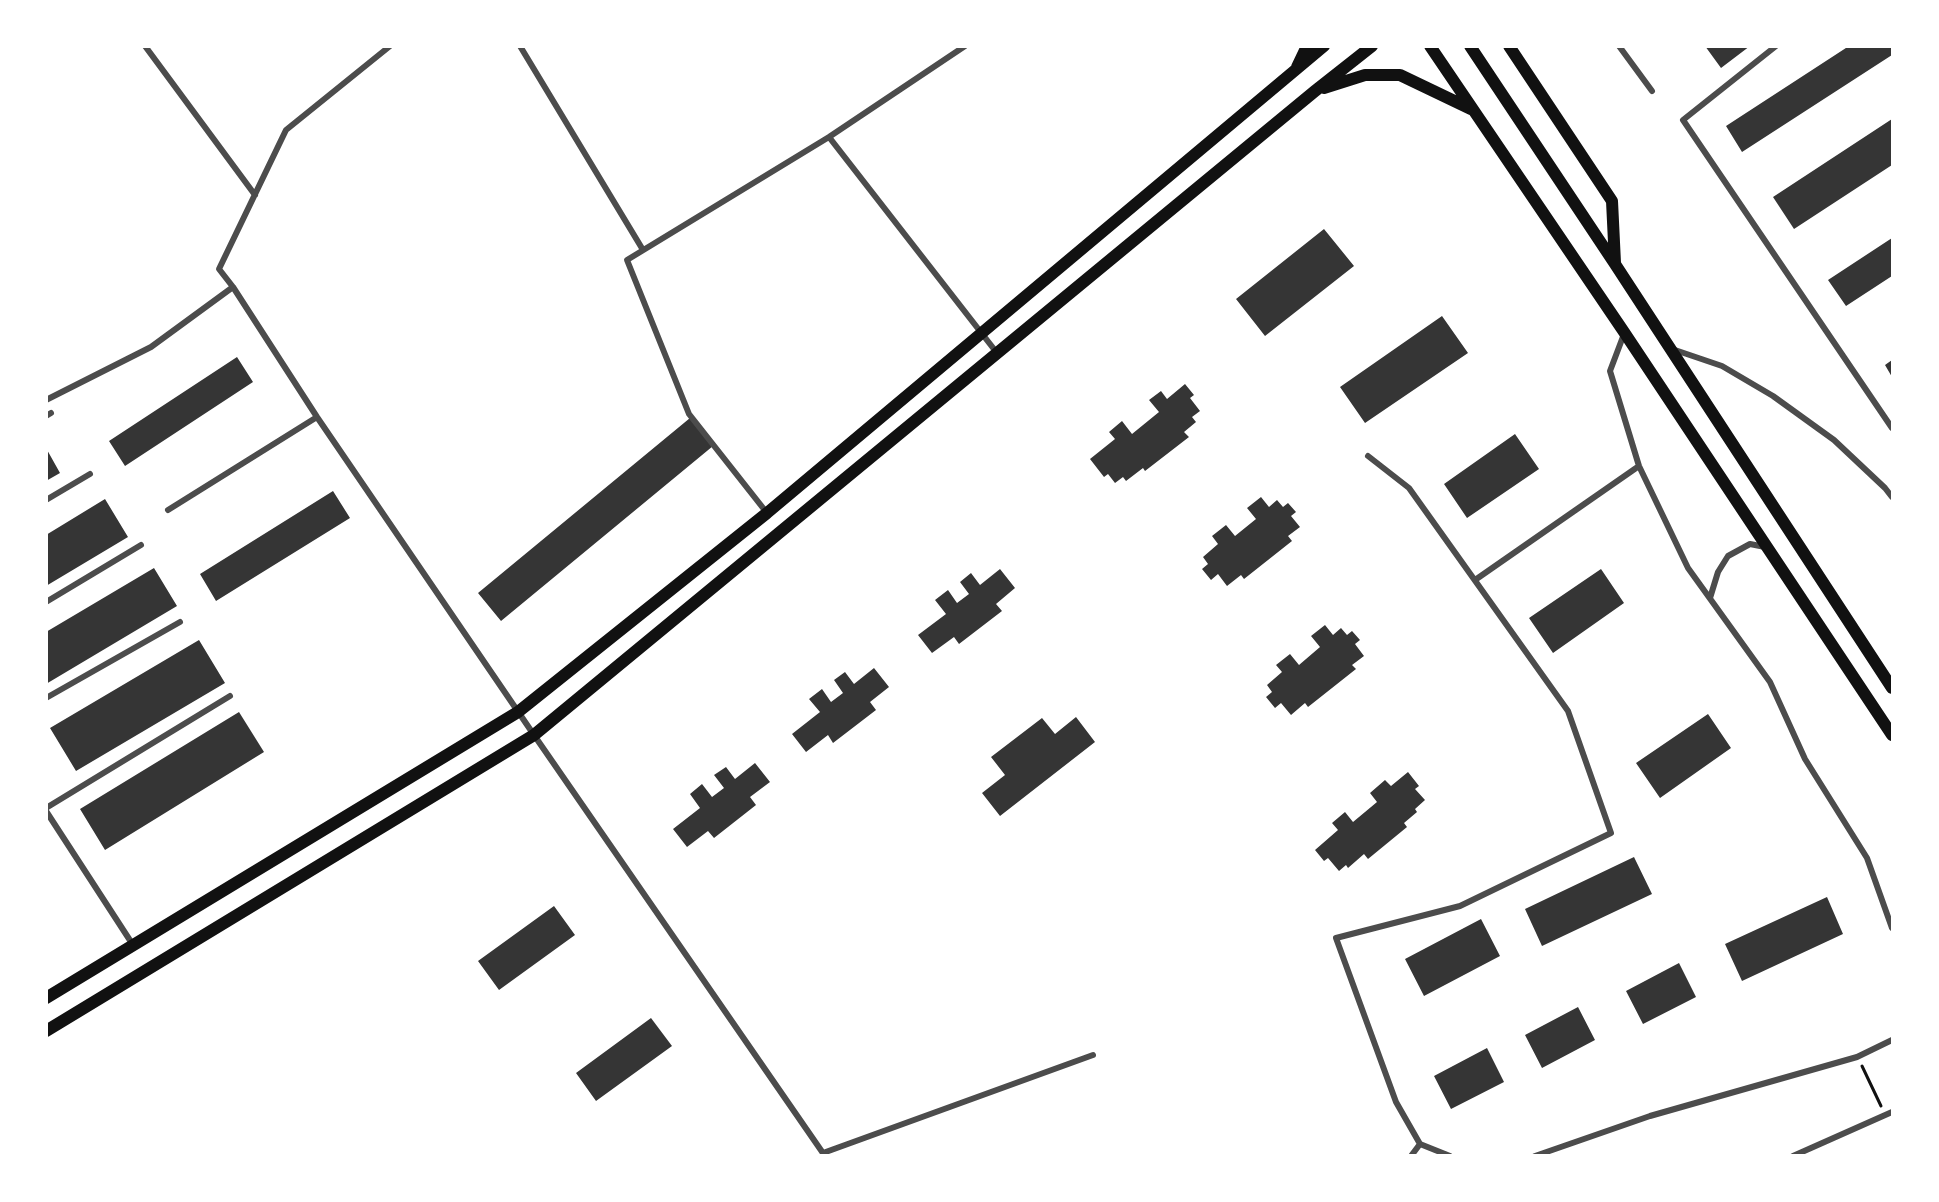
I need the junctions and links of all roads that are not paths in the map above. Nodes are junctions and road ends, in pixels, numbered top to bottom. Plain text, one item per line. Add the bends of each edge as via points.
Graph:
1 (145, 46) edge
2 (390, 46) edge
3 (520, 46) edge
4 (965, 46) edge
5 (1307, 46) edge
6 (1324, 46) edge
7 (1372, 46) edge
8 (1430, 46) edge
9 (1470, 46) edge
10 (1509, 46) edge
11 (1619, 46) edge
12 (1776, 46) edge
13 (1295, 72) junction
14 (1315, 91) junction
15 (1652, 91) dead end
16 (1472, 109) junction
17 (829, 136) junction
18 (255, 195) junction
19 (643, 250) junction
20 (1615, 264) junction
21 (233, 287) junction
22 (1624, 332) junction
23 (982, 334) junction
24 (1669, 348) junction
25 (997, 353) junction
26 (46, 400) edge
27 (317, 417) junction
28 (1893, 428) edge
29 (1368, 456) dead end
30 (1640, 466) junction
31 (90, 474) dead end
32 (1893, 497) edge
33 (46, 501) edge
34 (168, 510) dead end
35 (767, 513) junction
36 (141, 545) dead end
37 (1767, 548) junction
38 (1475, 580) junction
39 (1710, 598) junction
40 (46, 602) edge
41 (180, 622) dead end
42 (1893, 688) edge
43 (230, 696) dead end
44 (46, 698) edge
45 (518, 711) junction
46 (534, 735) junction
47 (1893, 735) edge
48 (46, 809) edge
49 (1893, 928) edge
50 (133, 946) junction
51 (46, 998) edge
52 (46, 1031) edge
53 (1893, 1040) edge
54 (1093, 1055) dead end
55 (1893, 1112) edge
56 (1420, 1144) junction
57 (824, 1154) edge
58 (1412, 1155) edge
59 (1450, 1155) edge
60 (1535, 1155) edge
61 (1793, 1155) edge

1 - 18 street
2 - 18 street via 286,130
3 - 19 street
4 - 17 street
5 - 13 main road
6 - 13 main road
7 - 14 main road
8 - 16 main road
9 - 20 main road
10 - 20 main road via 1612,201
11 - 15 street
12 - 28 street via 1683,120
13 - 23 main road
14 - 16 main road via 1365,75 1400,75
14 - 25 main road
16 - 22 main road
17 - 19 street
17 - 23 street
18 - 21 street via 219,268
19 - 35 street via 627,260 689,414
20 - 24 main road
21 - 26 street via 151,346
21 - 27 street
22 - 30 street via 1610,371
22 - 37 main road
23 - 25 street
23 - 35 main road
24 - 32 street via 1722,366 1773,396 1834,440
24 - 42 main road
25 - 46 main road
27 - 34 street
27 - 45 street
29 - 38 street via 1408,488
30 - 38 street
30 - 39 street via 1688,568
31 - 33 street
35 - 45 main road
36 - 40 street
37 - 39 street via 1750,544 1728,556
37 - 47 main road
38 - 56 street via 1568,711 1611,833 1460,906 1336,938 1396,1102
39 - 49 street via 1770,681 1805,759 1867,858
41 - 44 street
43 - 48 street
45 - 46 street
45 - 50 main road
46 - 52 main road
46 - 57 street
48 - 50 street
50 - 51 main road
53 - 60 street via 1857,1057 1650,1116
54 - 57 street
55 - 61 street
56 - 58 street
56 - 59 street

